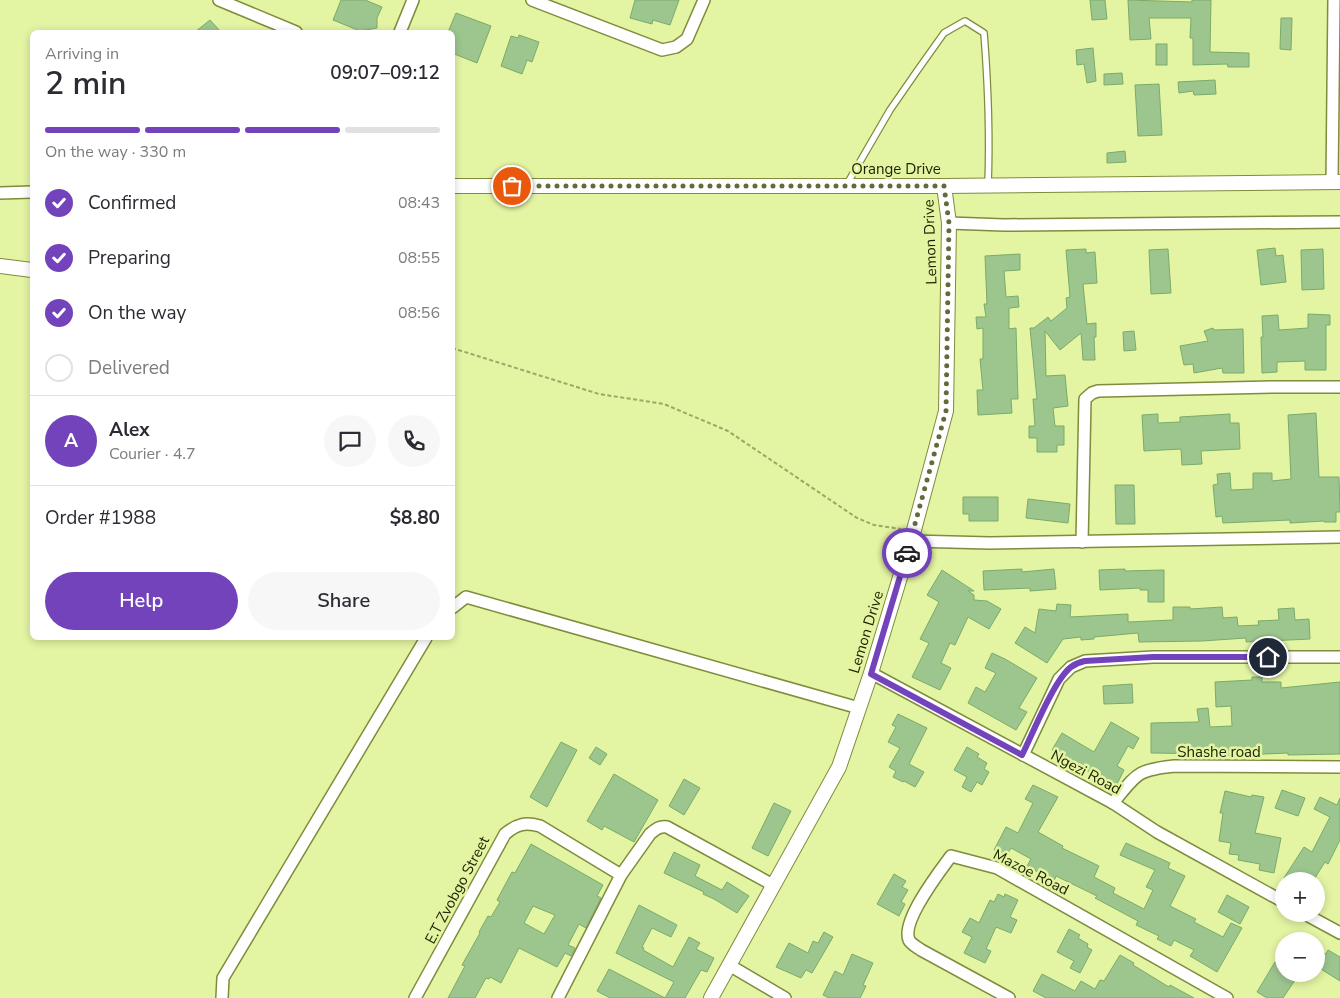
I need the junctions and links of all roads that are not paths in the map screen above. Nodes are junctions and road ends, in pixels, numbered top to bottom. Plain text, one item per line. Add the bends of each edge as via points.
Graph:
1 (219, 0) edge
2 (413, 0) edge
3 (532, 0) edge
4 (704, 0) edge
5 (1334, 0) edge
6 (291, 30) edge
7 (401, 30) edge
8 (1336, 182) edge
9 (988, 185) junction
10 (455, 186) edge
11 (846, 186) junction
12 (944, 186) junction
13 (0, 192) edge
14 (30, 192) edge
15 (1340, 222) edge
16 (949, 223) junction
17 (0, 266) edge
18 (30, 270) edge
19 (1340, 387) edge
20 (912, 536) junction
21 (1340, 537) edge
22 (1082, 542) junction
23 (455, 606) edge
24 (425, 640) edge
25 (1340, 657) edge
26 (871, 674) junction
27 (859, 708) junction
28 (1022, 755) junction
29 (1340, 767) edge
30 (1113, 803) junction
31 (621, 875) junction
32 (773, 885) junction
33 (1275, 897) edge
34 (1320, 922) edge
35 (1340, 933) edge
36 (729, 966) junction
37 (222, 998) edge
38 (415, 998) edge
39 (558, 998) edge
40 (711, 998) edge
41 (785, 998) edge
42 (1009, 998) edge
43 (1227, 998) edge

1 - 6 street
2 - 7 street
3 - 4 street via 662,50 676,47 687,39
5 - 8 street
8 - 9 street, Orange Drive
9 - 11 lane via 989,118 984,33 965,21 944,33 922,63 890,110
9 - 12 street, Orange Drive
10 - 11 street, Orange Drive
11 - 12 street, Orange Drive
12 - 16 street, Lemon Drive
13 - 14 street
15 - 16 street
16 - 20 street, Lemon Drive via 946,411
17 - 18 street
19 - 22 street via 1092,393 1086,399
20 - 22 street via 990,543
20 - 26 street, Lemon Drive
21 - 22 street
23 - 27 street via 466,597
24 - 37 street via 223,978
25 - 28 street via 1153,657 1078,663 1059,679
26 - 27 street, Lemon Drive
26 - 28 street, Ngezi Road
27 - 32 street, Lemon Drive via 838,767
28 - 30 street, Ngezi Road
29 - 30 street, Shashe road via 1174,766 1151,769 1135,777
30 - 33 street, Ngezi Road via 1157,832
31 - 32 street via 650,834 662,826
31 - 38 street, E.T Zvobgo Street via 540,826 530,823 513,826 505,834
31 - 39 street
32 - 36 street, Lemon Drive
34 - 35 street
36 - 40 street, Lemon Drive
36 - 41 street
42 - 43 street, Mazoe Road via 921,950 908,939 908,926 918,905 951,856 997,868

